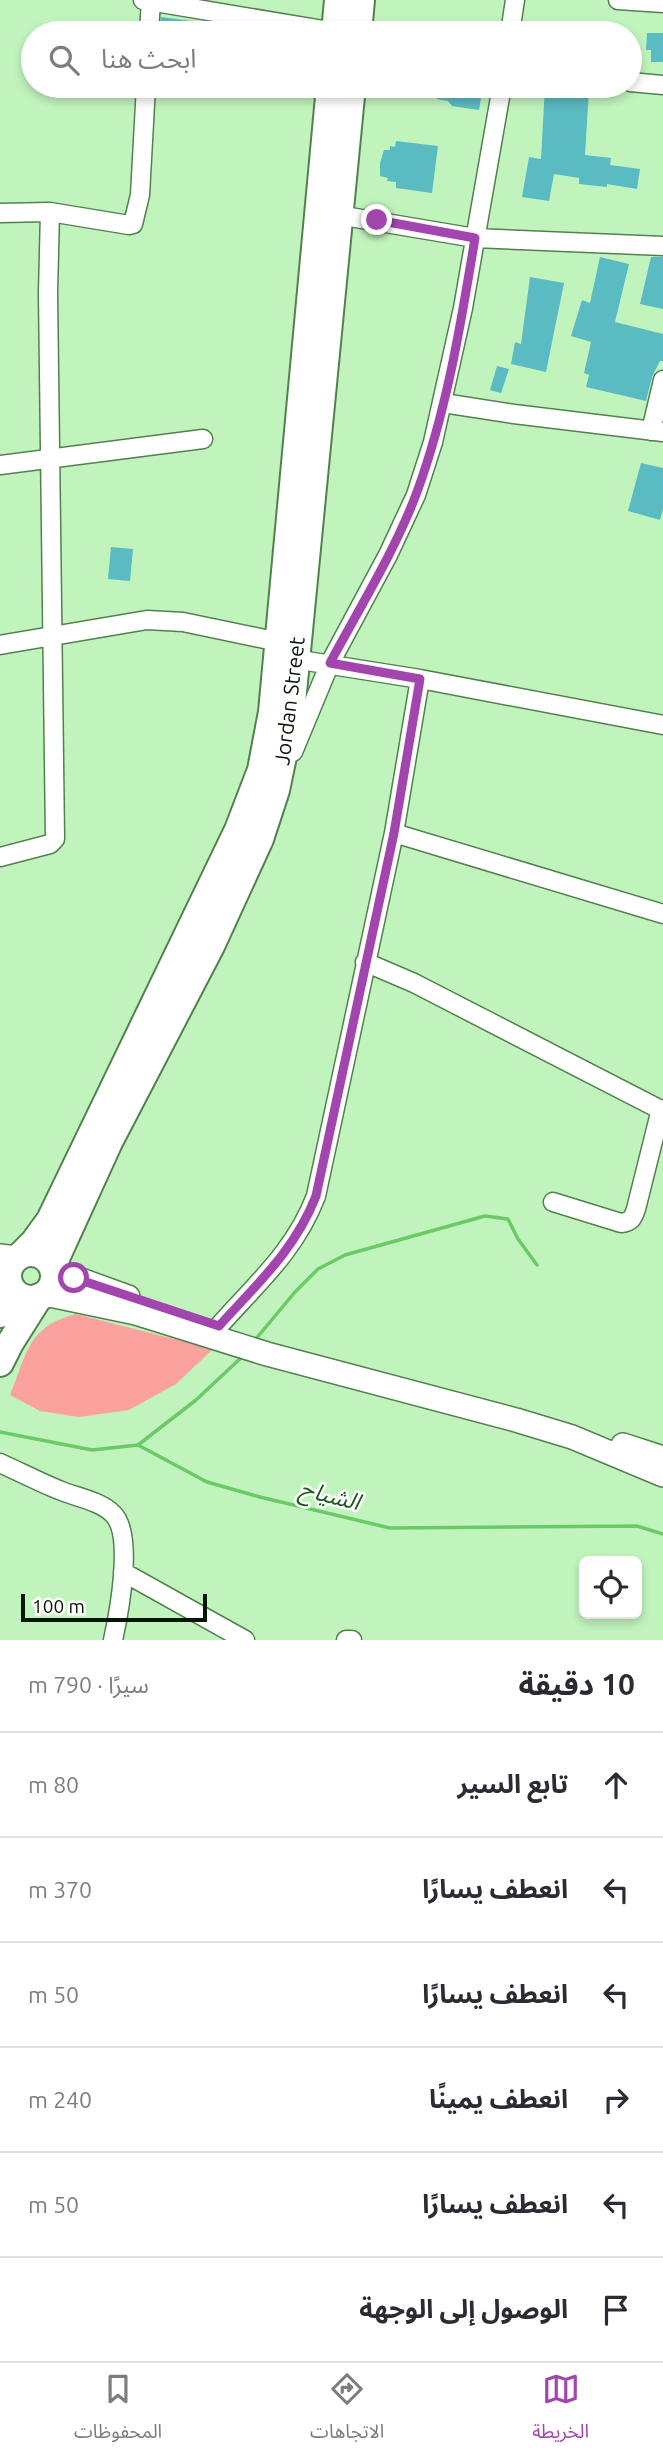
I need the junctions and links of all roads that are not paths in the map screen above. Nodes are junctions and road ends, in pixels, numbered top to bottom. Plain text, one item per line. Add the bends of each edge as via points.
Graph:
1 (148, 0) edge
2 (338, 0) edge
3 (362, 0) edge
4 (515, 0) edge
5 (618, 0) edge
6 (663, 3) edge
7 (149, 21) edge
8 (272, 21) edge
9 (341, 21) edge
10 (350, 21) edge
11 (512, 21) edge
12 (642, 83) edge
13 (663, 85) edge
14 (145, 98) edge
15 (329, 98) edge
16 (351, 98) edge
17 (500, 98) edge
18 (0, 212) edge
19 (50, 212) junction
20 (338, 215) junction
21 (475, 238) junction
22 (663, 246) edge
23 (663, 380) edge
24 (443, 402) junction
25 (657, 431) edge
26 (203, 439) dead end
27 (51, 458) junction
28 (0, 465) edge
29 (53, 637) junction
30 (0, 646) edge
31 (287, 650) junction
32 (330, 663) junction
33 (420, 679) junction
34 (663, 725) edge
35 (276, 790) junction
36 (394, 833) junction
37 (249, 835) junction
38 (0, 857) edge
39 (663, 914) edge
40 (365, 962) junction
41 (662, 1110) edge
42 (553, 1202) dead end
43 (12, 1256) edge
44 (47, 1282) junction
45 (7, 1284) edge
46 (0, 1314) edge
47 (221, 1333) junction
48 (271, 1347) junction
49 (0, 1363) edge
50 (663, 1458) edge
51 (0, 1463) edge
52 (663, 1475) edge
53 (122, 1572) junction
54 (113, 1640) edge
55 (245, 1640) edge
56 (346, 1640) edge
57 (352, 1640) edge

1 - 7 street
1 - 8 street
2 - 9 highway
3 - 10 highway
4 - 11 street
5 - 6 street
12 - 13 street
14 - 19 street via 134,223
15 - 31 highway, Jordan Street
16 - 20 highway, Jordan Street
17 - 21 street
18 - 19 street
19 - 27 street
20 - 21 street
20 - 31 highway, Jordan Street
21 - 22 street
21 - 24 street
23 - 25 street
24 - 25 street
24 - 32 street via 416,495
26 - 27 street
27 - 28 street
27 - 29 street
29 - 30 street
29 - 31 street via 147,620 183,622
29 - 38 street via 55,839
31 - 32 street
31 - 35 highway, Jordan Street via 290,723
31 - 37 highway, Jordan Street
32 - 33 street
32 - 35 street
33 - 34 street
33 - 36 street
35 - 37 highway, Jordan Street
36 - 39 street
36 - 40 street
37 - 43 highway, Jordan Street via 50,1220 34,1242
37 - 44 highway, Jordan Street via 211,946 109,1142
40 - 41 street
40 - 47 street via 316,1196 306,1223
41 - 42 street via 636,1209 628,1223
43 - 44 highway via 42,1256
43 - 45 highway
44 - 45 highway via 20,1296
44 - 47 main road via 97,1287
44 - 49 highway, Jordan Street
45 - 46 highway
47 - 48 main road
48 - 50 main road via 569,1423
48 - 52 main road via 572,1437
51 - 53 street via 114,1514 123,1535
53 - 54 street via 122,1601
53 - 55 street
56 - 57 street

